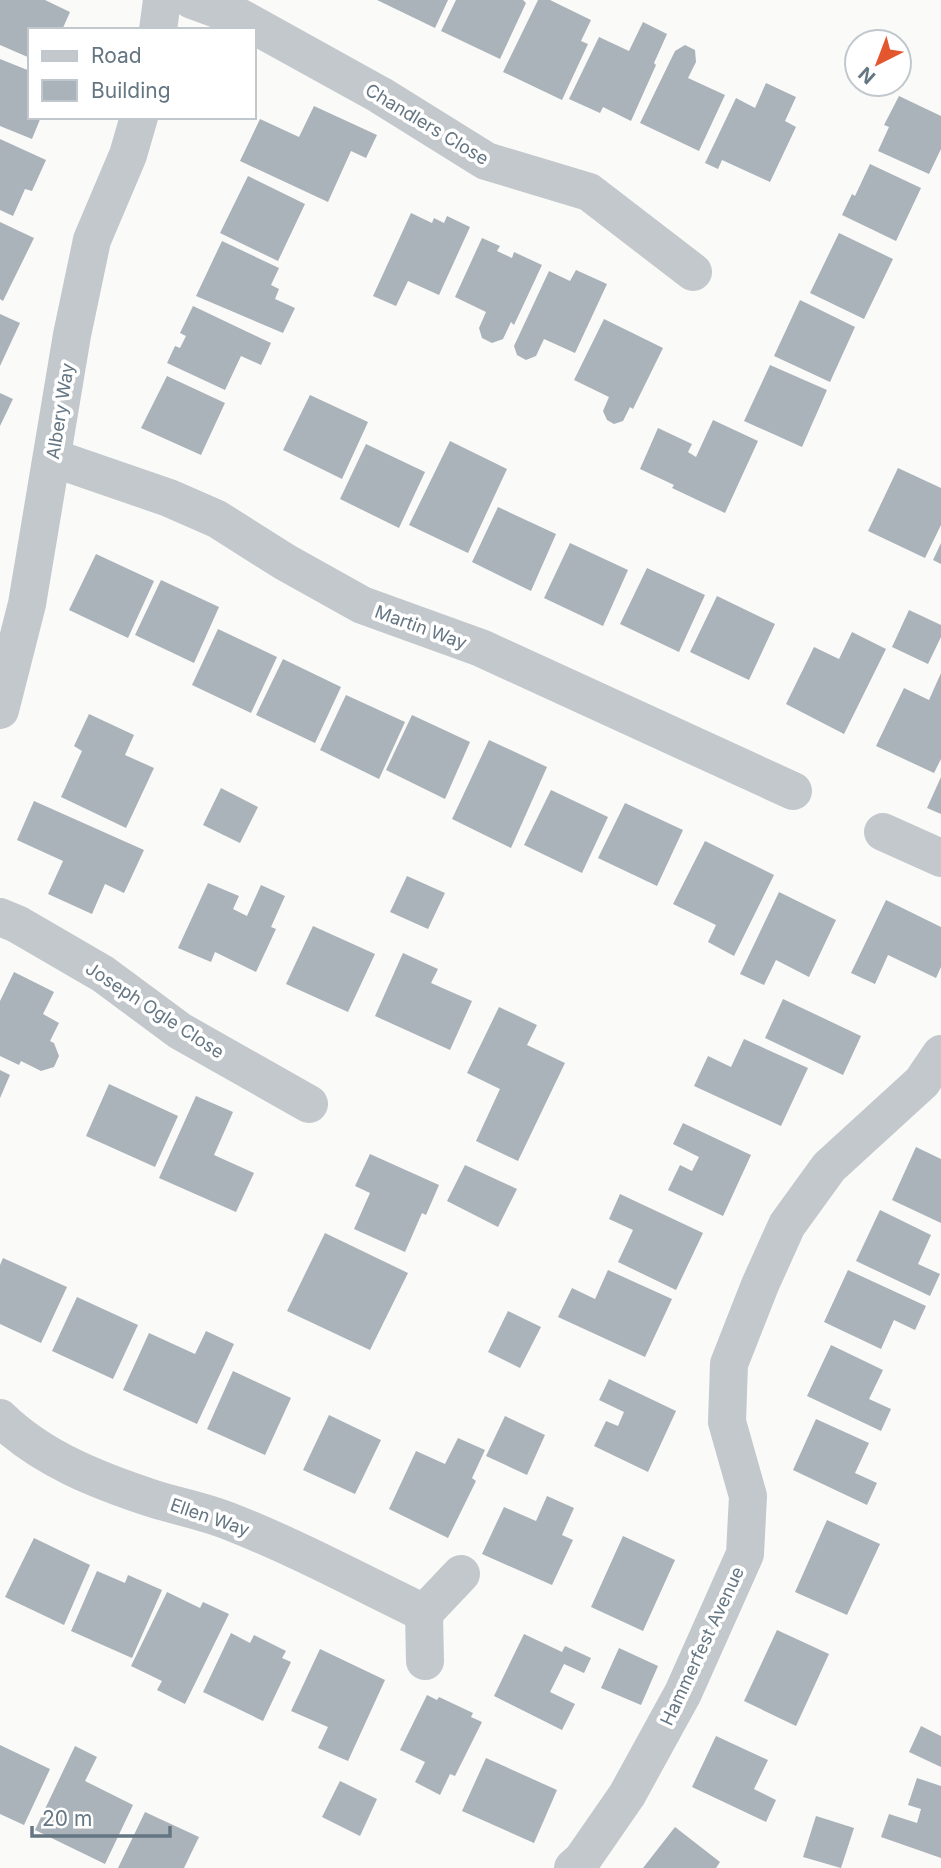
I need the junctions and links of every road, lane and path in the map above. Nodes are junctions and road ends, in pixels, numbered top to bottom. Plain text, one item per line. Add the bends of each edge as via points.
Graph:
1 (162, 0) edge
2 (192, 0) edge
3 (158, 28) edge
4 (138, 119) edge
5 (693, 272) dead end
6 (53, 458) junction
7 (0, 709) edge
8 (793, 791) dead end
9 (883, 832) dead end
10 (941, 858) edge
11 (0, 917) edge
12 (941, 1054) edge
13 (309, 1104) dead end
14 (0, 1418) edge
15 (461, 1574) dead end
16 (424, 1613) junction
17 (425, 1661) dead end
18 (573, 1868) edge

1 - 3 street
2 - 5 street, Chandlers Close via 252,24 486,161 589,192
4 - 6 street, Albery Way via 92,240
6 - 7 street, Albery Way via 27,604
6 - 8 street, Martin Way via 205,514 362,606 481,649
9 - 10 street
11 - 13 street, Joseph Ogle Close via 103,974 180,1031
12 - 18 street, Hammerfest Avenue via 922,1083 829,1167 787,1225 760,1284 729,1364 727,1422 748,1496 745,1554 683,1693 634,1784
14 - 16 street, Ellen Way via 59,1462 228,1521
15 - 16 street
16 - 17 street

